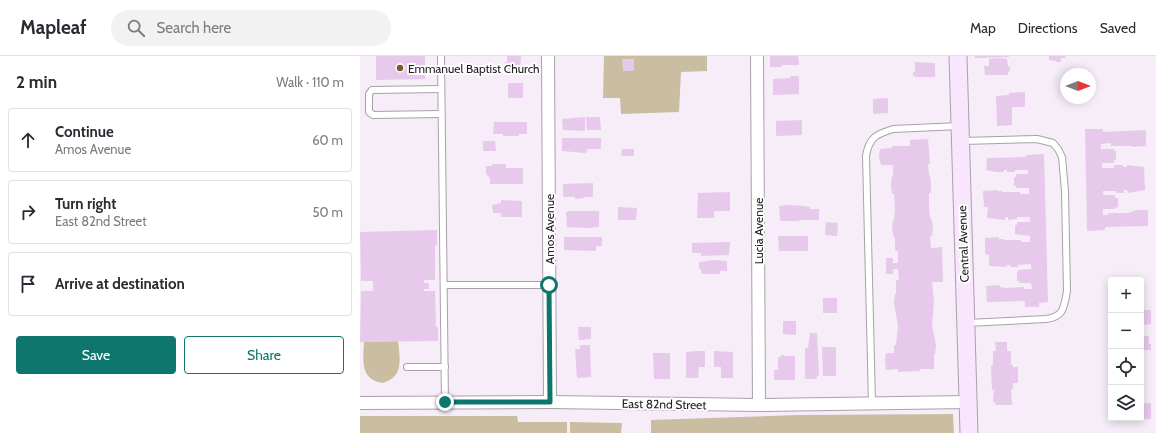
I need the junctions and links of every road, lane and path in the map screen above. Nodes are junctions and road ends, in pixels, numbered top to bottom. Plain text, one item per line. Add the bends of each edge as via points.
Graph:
1 (441, 56) edge
2 (548, 56) edge
3 (757, 56) edge
4 (958, 56) edge
5 (441, 89) junction
6 (441, 114) junction
7 (960, 133) junction
8 (444, 285) junction
9 (549, 285) junction
10 (966, 324) junction
11 (407, 367) dead end
12 (445, 367) junction
13 (445, 402) junction
14 (550, 402) junction
15 (968, 402) junction
16 (360, 403) edge
17 (872, 404) junction
18 (759, 405) junction
19 (969, 433) edge

1 - 5 lane
2 - 9 street, Amos Avenue
3 - 18 street, Lucia Avenue
4 - 7 street, Central Avenue
5 - 6 lane
5 - 6 lane via 372,90 369,94 369,112 373,115
6 - 8 lane
7 - 10 street, Central Avenue
7 - 10 lane via 1037,139 1053,143 1062,157 1065,191 1067,291 1061,313 1046,319
7 - 17 lane via 893,129 875,136 867,148
8 - 9 lane
8 - 12 lane
9 - 14 street, Amos Avenue
10 - 15 street, Central Avenue
11 - 12 lane
12 - 13 lane
13 - 14 street, East 82nd Street
13 - 16 street, East 82nd Street
14 - 18 street, East 82nd Street
15 - 17 street, East 82nd Street
15 - 19 street, Central Avenue
17 - 18 street, East 82nd Street

